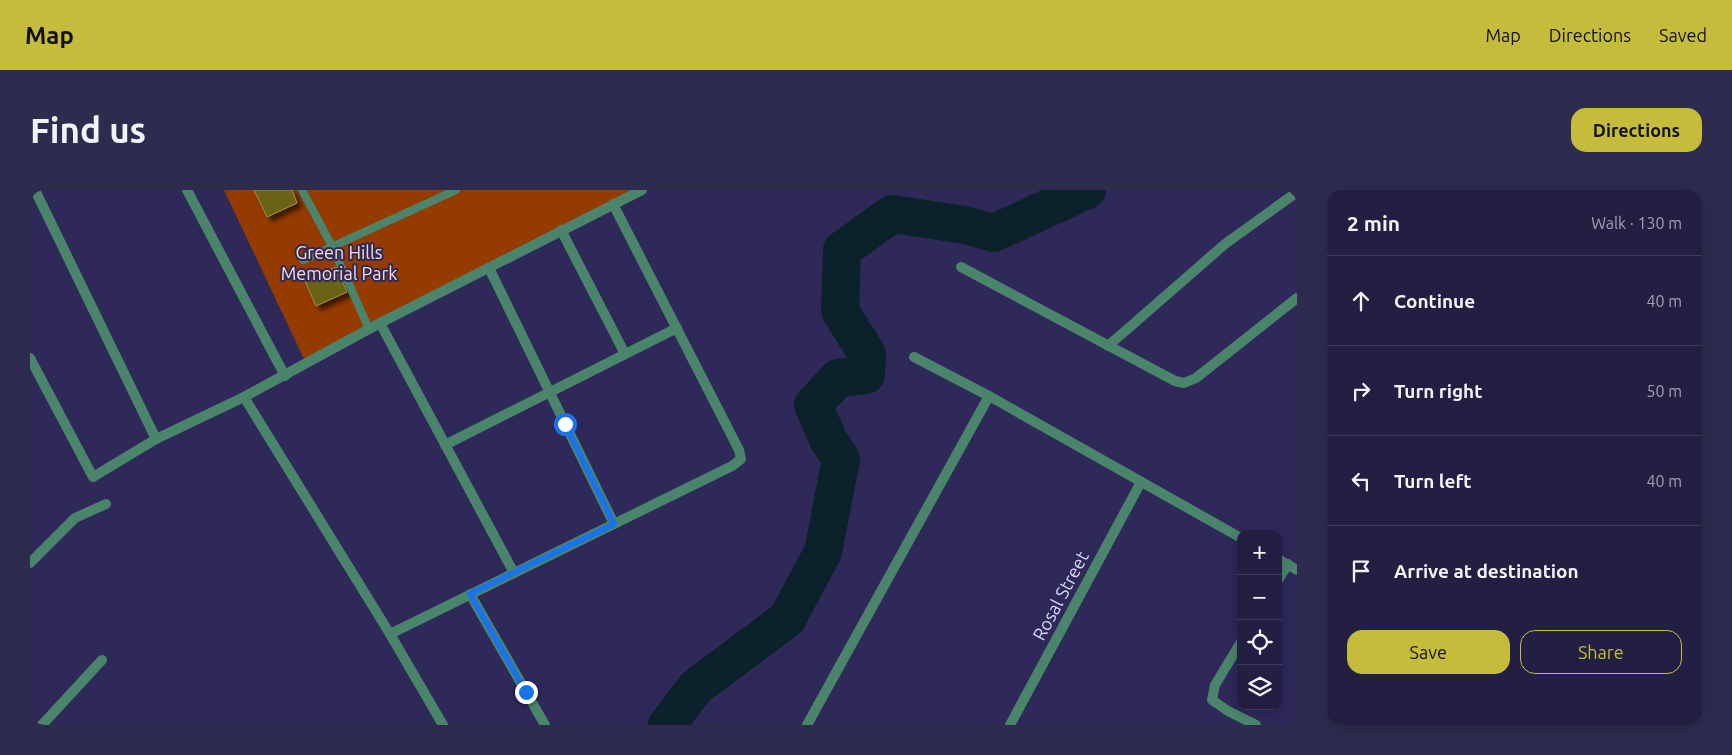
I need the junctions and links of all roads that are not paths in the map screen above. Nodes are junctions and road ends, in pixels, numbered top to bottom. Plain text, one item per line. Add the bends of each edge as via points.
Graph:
1 (187, 190) edge
2 (302, 190) edge
3 (438, 190) edge
4 (456, 190) edge
5 (642, 190) edge
6 (34, 191) edge
7 (1295, 192) edge
8 (442, 198) junction
9 (613, 204) junction
10 (561, 230) junction
11 (332, 246) junction
12 (303, 260) dead end
13 (961, 267) dead end
14 (488, 268) junction
15 (1297, 298) edge
16 (380, 324) junction
17 (677, 328) junction
18 (369, 329) junction
19 (1108, 346) junction
20 (625, 354) junction
21 (914, 357) dead end
22 (30, 358) edge
23 (285, 376) junction
24 (549, 391) junction
25 (989, 396) junction
26 (244, 397) junction
27 (156, 439) junction
28 (445, 445) junction
29 (1141, 482) junction
30 (106, 504) dead end
31 (614, 524) junction
32 (1237, 536) edge
33 (30, 563) edge
34 (1292, 567) edge
35 (514, 573) junction
36 (1282, 576) edge
37 (470, 594) junction
38 (390, 634) junction
39 (1237, 649) edge
40 (102, 660) dead end
41 (42, 725) edge
42 (443, 725) edge
43 (545, 725) edge
44 (807, 725) edge
45 (1010, 725) edge
46 (1256, 725) edge

1 - 23 street
2 - 11 lane
3 - 8 lane
4 - 8 lane
5 - 9 street
6 - 27 street
7 - 19 street via 1225,244
8 - 11 lane
9 - 10 street
9 - 17 street
10 - 14 street
10 - 20 street
11 - 12 lane
11 - 18 lane
13 - 19 street
14 - 16 street
14 - 24 street
15 - 19 street via 1196,378 1184,383 1174,381
16 - 18 street
16 - 28 street
17 - 20 street
17 - 31 street via 741,459
18 - 23 street
20 - 24 street
21 - 25 street
22 - 27 street via 93,477
23 - 26 street
24 - 28 street
24 - 31 street
25 - 29 street
25 - 44 street
26 - 27 street
26 - 38 street
28 - 35 street
29 - 32 street
29 - 45 street, Rosal Street
30 - 33 street via 75,518
31 - 35 street
34 - 36 street
35 - 37 street
37 - 38 street
37 - 43 street
38 - 42 street
39 - 46 street via 1215,685 1212,700 1228,712
40 - 41 street

